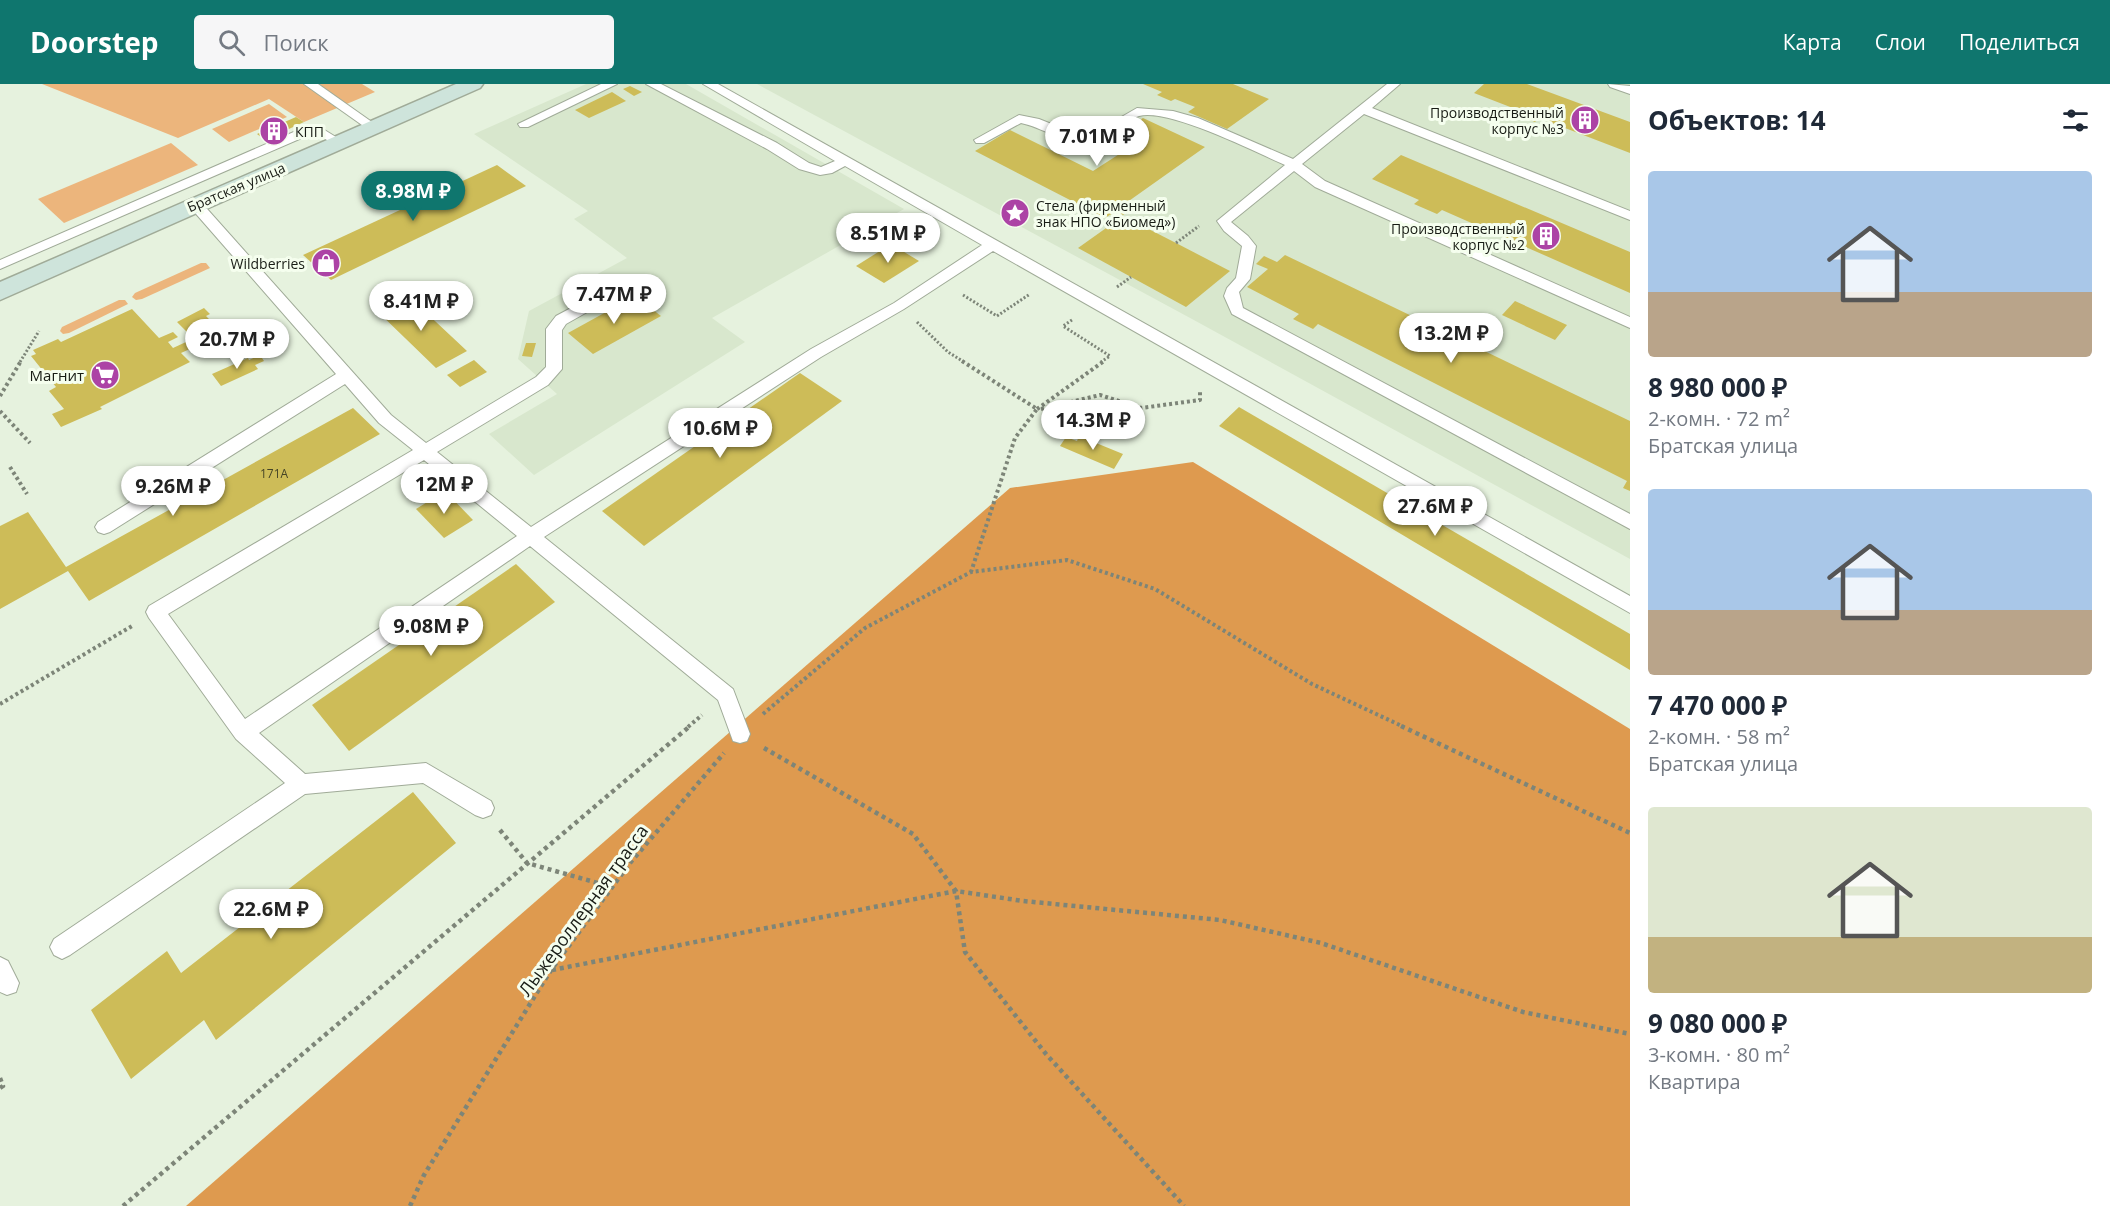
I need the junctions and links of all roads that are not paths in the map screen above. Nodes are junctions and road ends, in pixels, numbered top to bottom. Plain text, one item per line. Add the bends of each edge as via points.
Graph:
1 (310, 84) edge
2 (472, 84) edge
3 (611, 84) edge
4 (709, 84) edge
5 (1394, 84) edge
6 (1614, 84) edge
7 (661, 86) edge
8 (1630, 90) edge
9 (1363, 109) junction
10 (524, 124) dead end
11 (373, 127) junction
12 (980, 140) dead end
13 (338, 142) junction
14 (845, 161) junction
15 (1294, 164) junction
16 (195, 204) junction
17 (1630, 216) edge
18 (993, 244) junction
19 (0, 265) edge
20 (623, 286) dead end
21 (0, 292) edge
22 (1630, 323) edge
23 (347, 375) junction
24 (424, 451) junction
25 (1630, 522) edge
26 (104, 527) dead end
27 (531, 536) junction
28 (1630, 605) edge
29 (243, 732) junction
30 (740, 734) road end
31 (301, 784) junction
32 (483, 808) road end
33 (62, 947) dead end

1 - 11 lane
2 - 11 main road, Братская улица
3 - 10 lane
4 - 14 lane
5 - 9 lane
6 - 8 lane
7 - 14 lane via 804,166 820,171
9 - 15 lane
9 - 17 lane
11 - 13 main road, Братская улица
12 - 15 lane via 1019,119 1070,137 1087,138 1103,133 1131,114 1150,112 1194,121
13 - 16 main road, Братская улица
13 - 19 lane via 318,130 300,134
14 - 18 lane
15 - 22 lane via 1320,184
15 - 25 lane via 1224,221 1249,246 1245,273 1230,296 1237,311
16 - 21 main road, Братская улица
16 - 23 lane
18 - 27 lane
18 - 28 lane
20 - 24 lane via 557,324 554,369 550,375
23 - 24 lane via 385,418
23 - 26 lane
24 - 27 lane
24 - 29 lane via 156,612
27 - 29 lane
27 - 30 lane via 726,695
29 - 31 lane
31 - 32 lane via 426,773
31 - 33 lane

